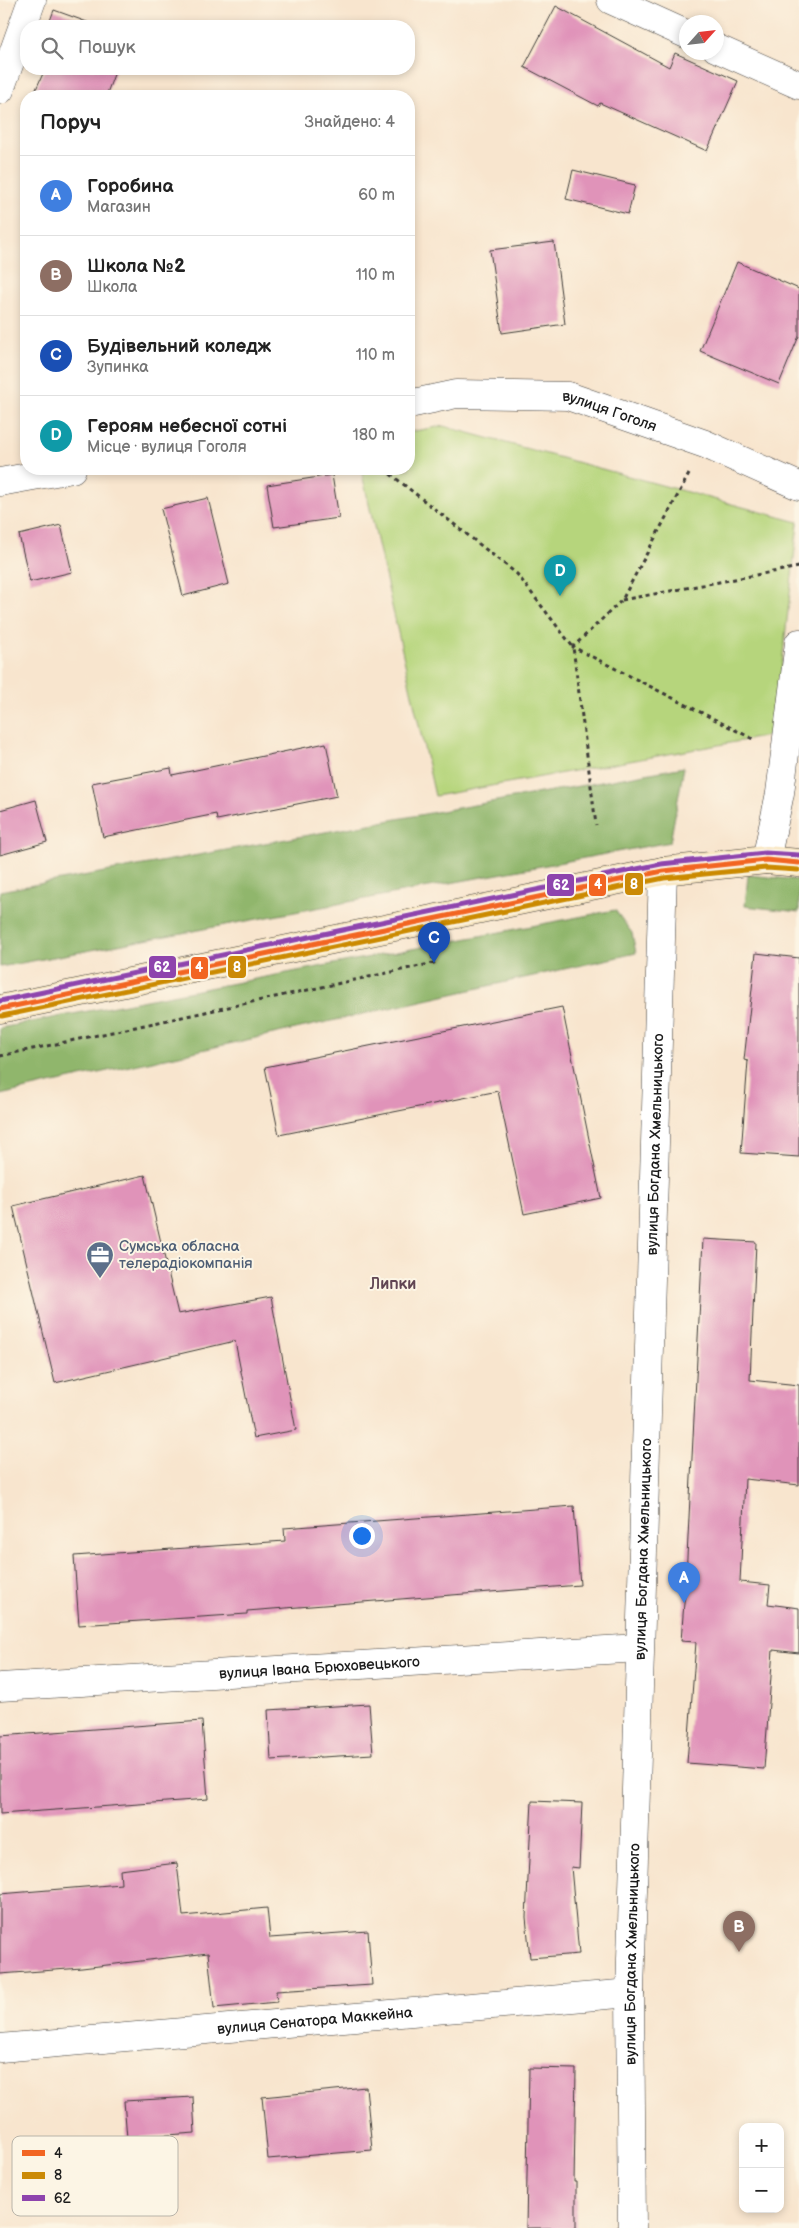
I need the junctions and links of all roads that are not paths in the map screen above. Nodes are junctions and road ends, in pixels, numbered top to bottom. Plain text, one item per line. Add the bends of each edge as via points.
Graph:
1 (32, 0) edge
2 (610, 0) edge
3 (25, 20) edge
4 (679, 31) edge
5 (20, 34) edge
6 (724, 51) edge
7 (799, 84) edge
8 (0, 90) edge
9 (415, 403) edge
10 (39, 475) edge
11 (0, 482) edge
12 (799, 486) edge
13 (799, 643) edge
14 (766, 860) junction
15 (799, 863) edge
16 (663, 871) junction
17 (0, 1009) edge
18 (639, 1648) junction
19 (0, 1687) edge
20 (630, 1993) junction
21 (0, 2048) edge
22 (632, 2228) edge

1 - 3 street
2 - 4 street
5 - 8 street
6 - 7 street
9 - 12 street, вулиця Гоголя via 456,394 568,396 705,444
10 - 11 street
13 - 14 street via 780,793
14 - 15 main road
14 - 16 main road
16 - 17 main road
16 - 18 street, вулиця Богдана Хмельницького
18 - 19 street, вулиця Івана Брюховецького
18 - 20 street, вулиця Богдана Хмельницького
20 - 21 street, вулиця Сенатора Маккейна
20 - 22 street, вулиця Богдана Хмельницького

